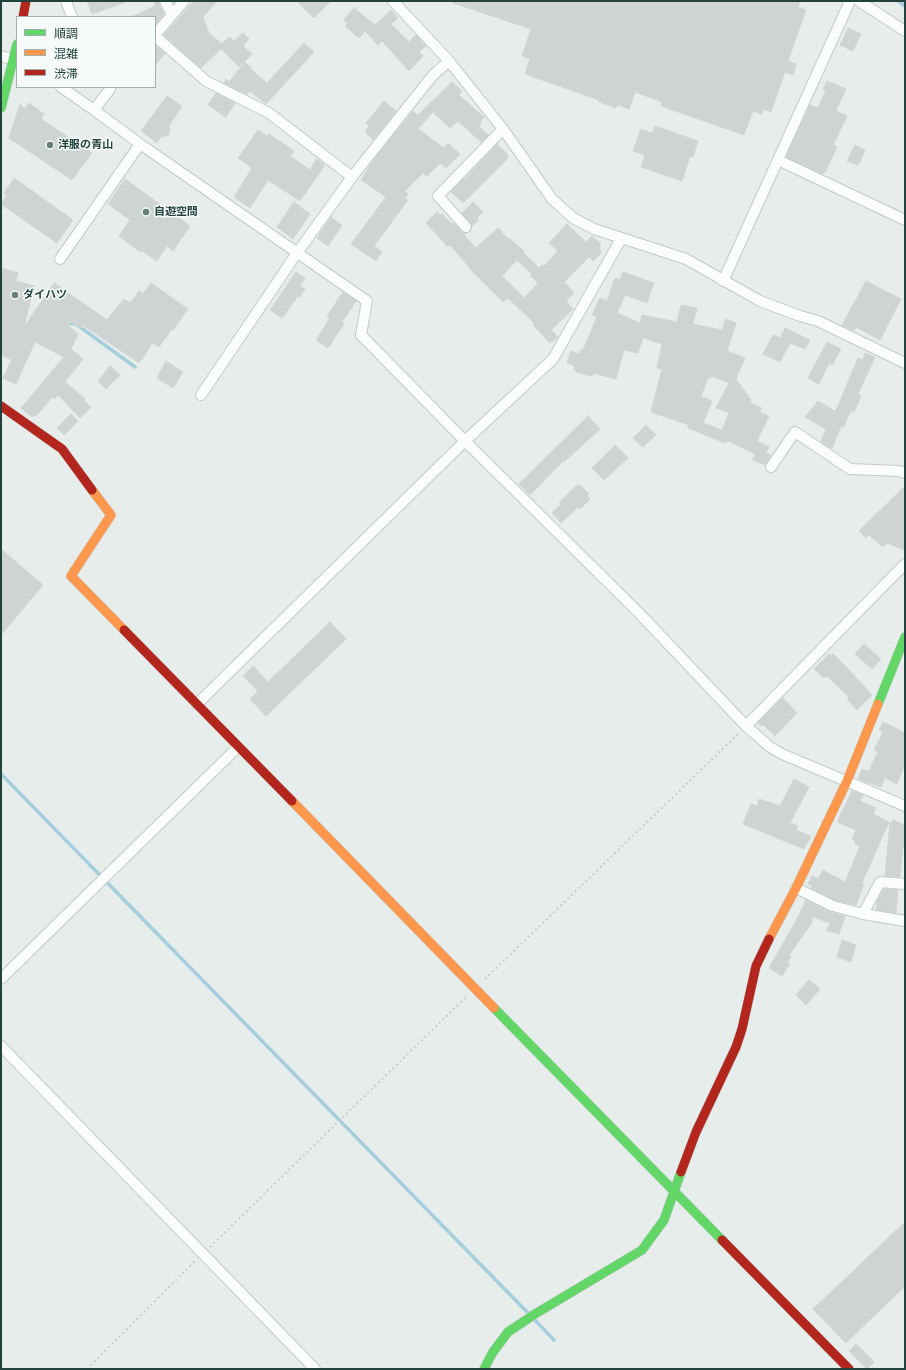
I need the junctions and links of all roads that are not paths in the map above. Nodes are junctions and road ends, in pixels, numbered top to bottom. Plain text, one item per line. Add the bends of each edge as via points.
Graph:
1 (26, 1) edge
2 (66, 1) edge
3 (165, 1) edge
4 (184, 1) edge
5 (393, 1) edge
6 (850, 1) edge
7 (859, 1) edge
8 (172, 15) junction
9 (23, 16) edge
10 (72, 16) edge
11 (905, 31) edge
12 (156, 34) edge
13 (156, 36) edge
14 (1, 56) edge
15 (15, 61) edge
16 (449, 61) junction
17 (62, 88) edge
18 (110, 88) edge
19 (1, 108) edge
20 (94, 110) junction
21 (503, 129) junction
22 (140, 144) junction
23 (778, 160) junction
24 (352, 177) junction
25 (905, 220) edge
26 (466, 227) dead end
27 (621, 239) junction
28 (298, 253) junction
29 (60, 259) dead end
30 (723, 281) junction
31 (905, 363) edge
32 (201, 395) dead end
33 (1, 406) edge
34 (465, 441) junction
35 (771, 467) dead end
36 (905, 473) edge
37 (905, 564) edge
38 (905, 637) edge
39 (197, 704) junction
40 (746, 726) junction
41 (237, 748) junction
42 (847, 782) junction
43 (905, 806) edge
44 (905, 884) edge
45 (796, 888) junction
46 (863, 914) junction
47 (905, 921) edge
48 (1, 979) edge
49 (1, 1046) edge
50 (674, 1190) junction
51 (315, 1369) edge
52 (484, 1369) edge
53 (849, 1369) edge

1 - 9 street
2 - 10 street
3 - 8 street
4 - 8 street
5 - 16 street
6 - 23 street
7 - 11 street
8 - 12 street
13 - 24 street via 206,81 269,113
14 - 15 street
15 - 19 street
16 - 21 street
16 - 24 street via 433,75
17 - 20 street
18 - 20 street
20 - 22 street
21 - 26 street via 438,196
21 - 27 street via 552,199 573,218
22 - 28 street
22 - 29 street
23 - 25 street
23 - 30 street
24 - 28 street
27 - 30 street via 686,259
27 - 34 street via 553,359
28 - 32 street
28 - 34 street via 367,301 361,335
30 - 31 street via 760,301 818,320
33 - 39 street via 62,449 112,515 71,576
34 - 39 street
34 - 40 street via 638,612
35 - 36 street via 795,432 850,470
37 - 40 street
38 - 42 street
39 - 41 street
40 - 42 street via 782,754
41 - 48 street
41 - 50 street
42 - 43 street
42 - 45 street
44 - 46 street via 880,882
45 - 46 street via 833,906
45 - 50 street via 756,966 736,1047 696,1132
46 - 47 street
49 - 51 street
50 - 52 street via 664,1220 642,1250 508,1332
50 - 53 street

